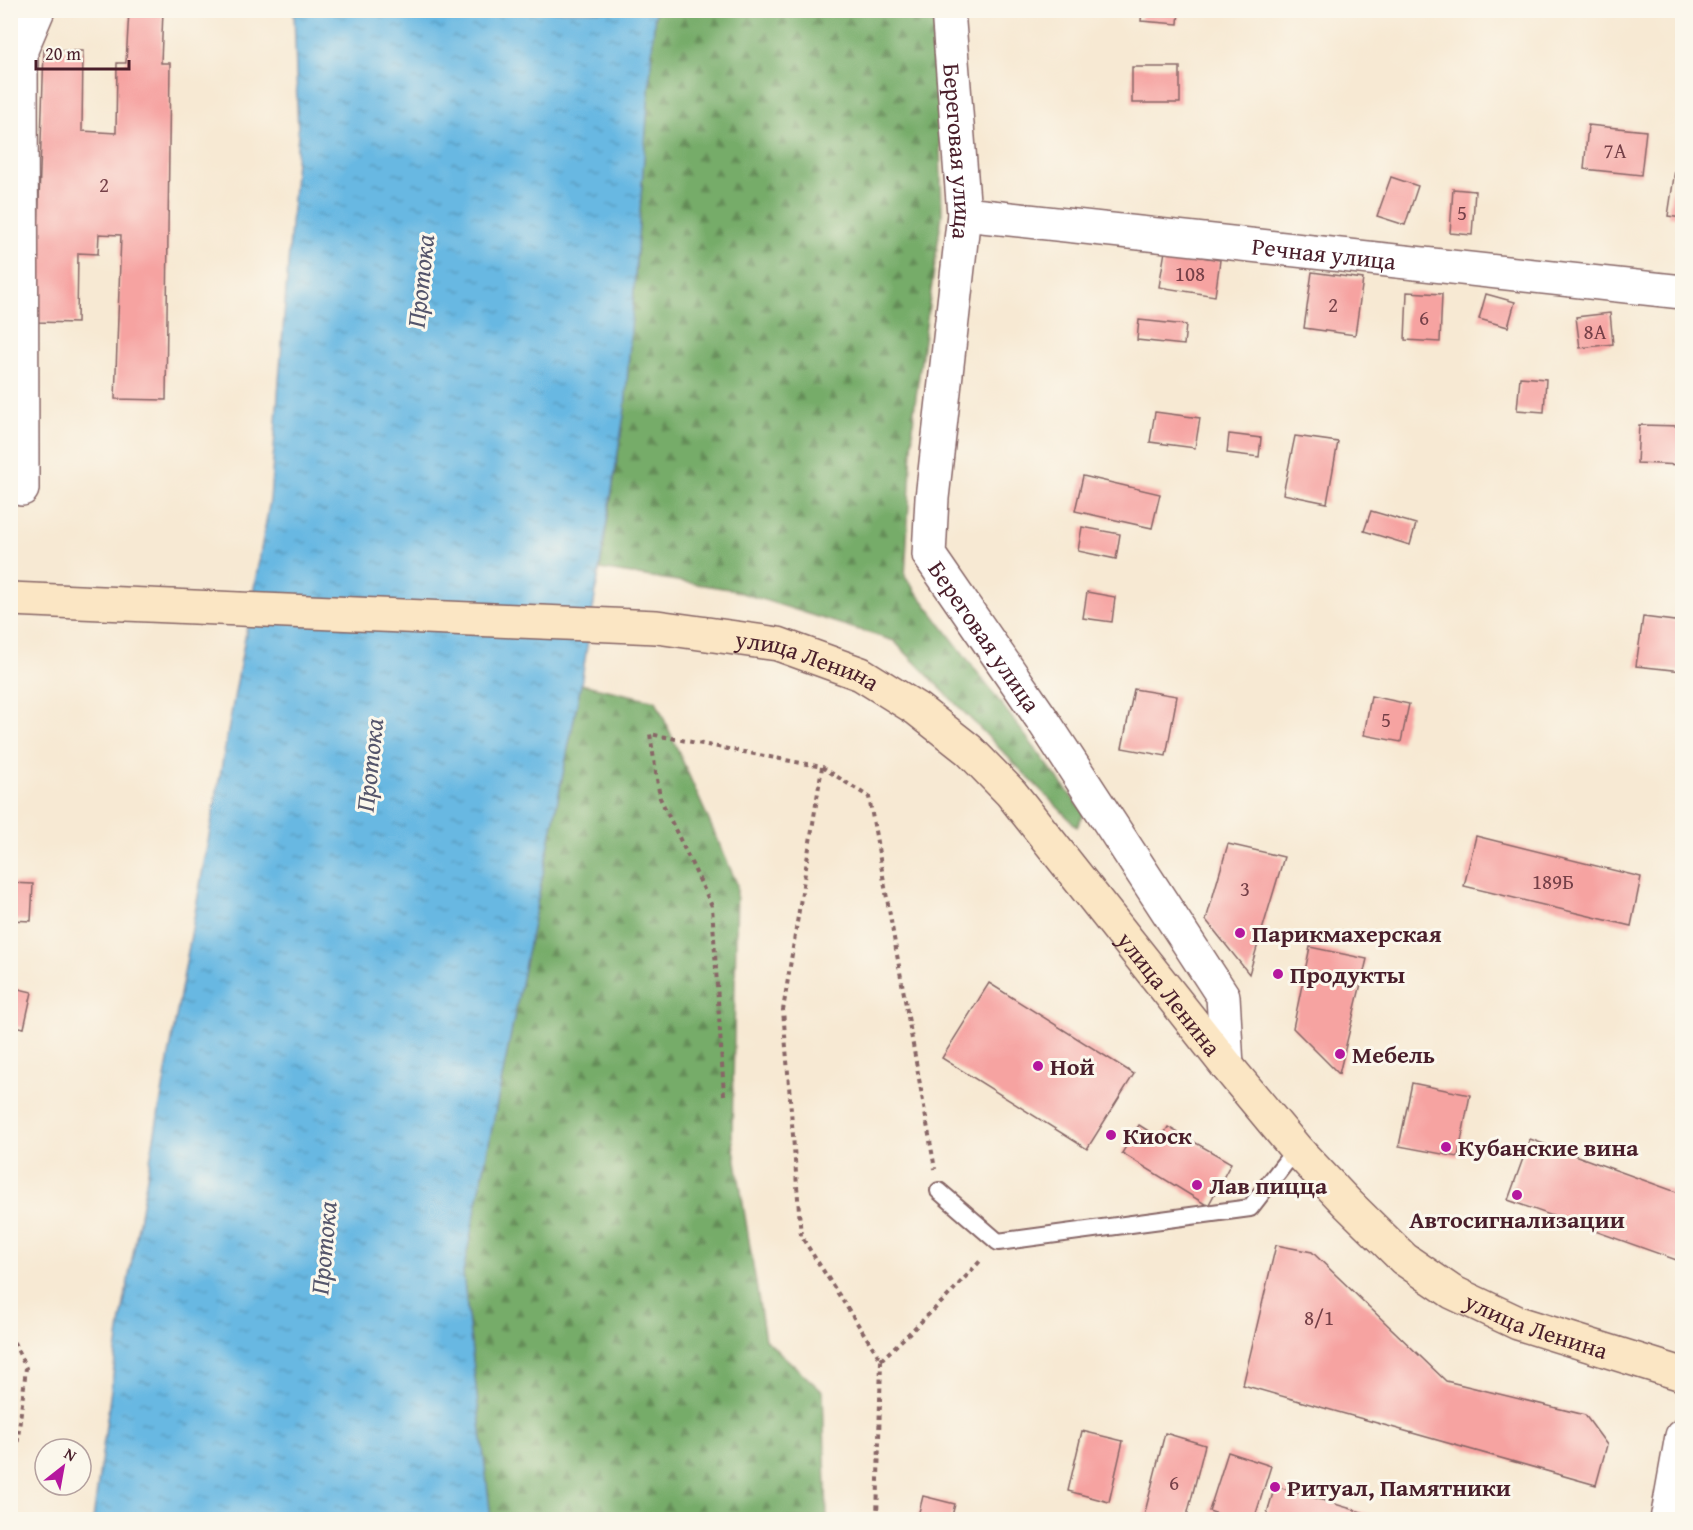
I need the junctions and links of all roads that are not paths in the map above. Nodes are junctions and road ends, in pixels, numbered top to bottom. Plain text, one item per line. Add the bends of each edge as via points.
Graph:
1 (38, 10) edge
2 (948, 10) edge
3 (964, 214) junction
4 (1683, 292) edge
5 (22, 489) dead end
6 (10, 599) edge
7 (1227, 1066) junction
8 (1296, 1149) junction
9 (939, 1191) road end
10 (1683, 1374) edge
11 (1683, 1436) edge
12 (1667, 1520) edge

1 - 5 street via 21,50
2 - 3 street, Береговая улица
3 - 4 street, Речная улица
3 - 7 street, Береговая улица via 929,555 1044,722 1223,996
6 - 7 main road, улица Ленина via 657,627 778,644 861,674 917,709 969,750 1011,794
7 - 8 main road, улица Ленина
8 - 9 lane via 1250,1208 998,1242
8 - 10 main road, улица Ленина via 1404,1259 1452,1292 1518,1323
11 - 12 street

